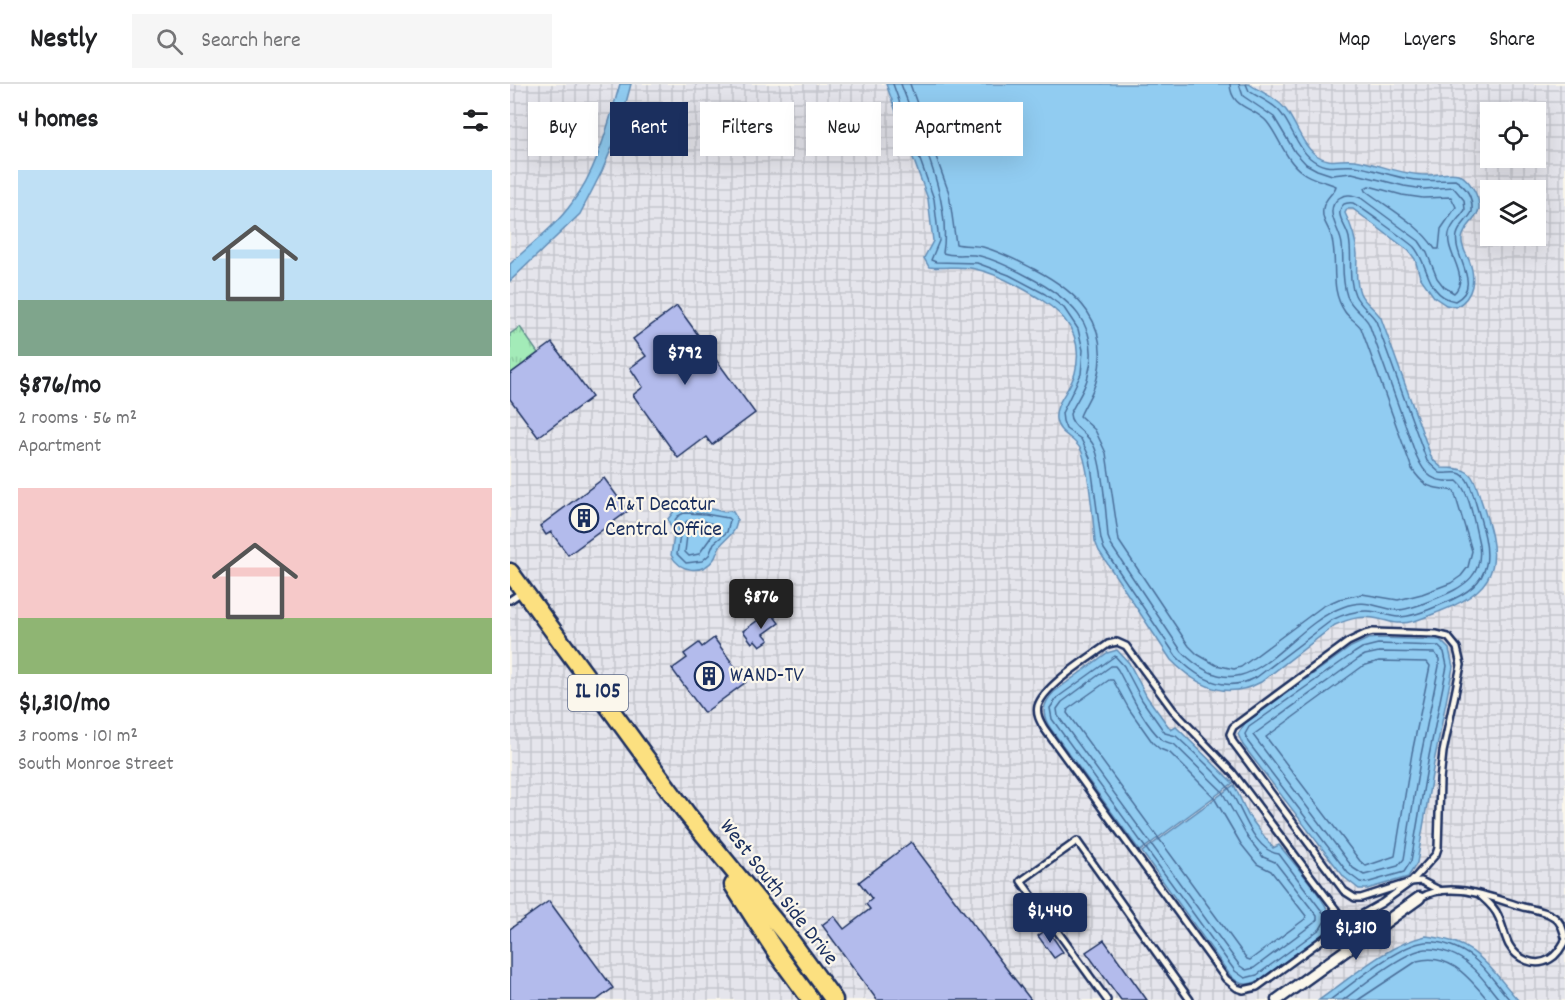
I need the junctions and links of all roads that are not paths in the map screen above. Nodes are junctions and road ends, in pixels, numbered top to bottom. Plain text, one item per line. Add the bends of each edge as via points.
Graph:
1 (510, 572) edge
2 (517, 595) edge
3 (687, 814) junction
4 (1411, 882) junction
5 (1441, 891) junction
6 (1478, 893) junction
7 (1419, 898) joint
8 (1346, 923) junction
9 (1565, 939) edge
10 (811, 1000) edge
11 (834, 1000) edge
12 (1107, 1000) edge
13 (1190, 1000) edge
14 (1277, 1000) edge

1 - 2 main road, West South Side Drive / IL 105
2 - 3 main road, West South Side Drive / IL 105
3 - 10 main road, West South Side Drive / IL 105
3 - 11 main road, West South Side Drive / IL 105
4 - 4 lane via 1438,848 1443,752 1460,675 1460,655 1453,642 1443,635 1373,632 1348,642 1230,734 1349,896 1368,897
4 - 5 lane via 1421,881
4 - 8 lane
5 - 6 lane
5 - 7 lane
6 - 9 lane via 1550,914 1561,925
6 - 9 lane via 1494,909 1509,944 1521,958 1544,962 1557,953
7 - 14 street
8 - 8 lane via 1257,987 1243,990 1231,985 1044,728 1038,707 1044,695 1108,644 1126,646 1173,710 1233,773
12 - 13 lane via 1022,880 1077,841

